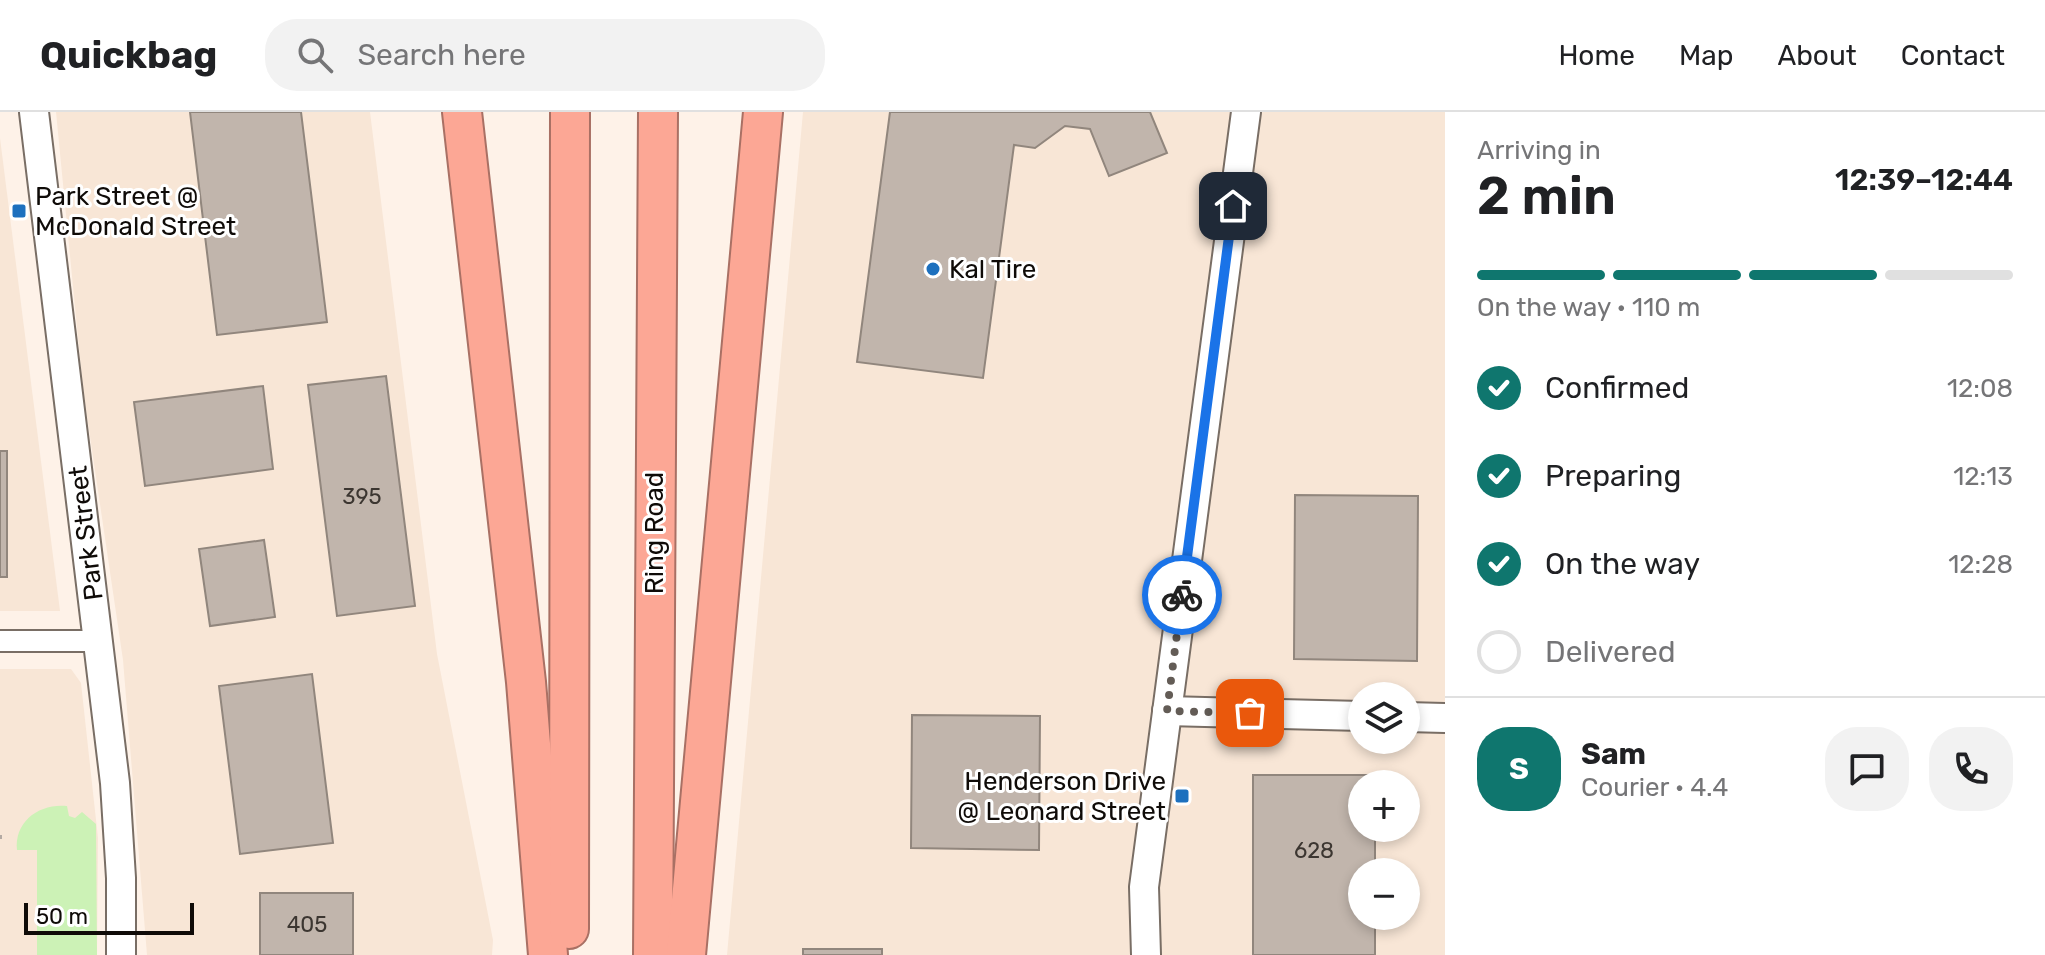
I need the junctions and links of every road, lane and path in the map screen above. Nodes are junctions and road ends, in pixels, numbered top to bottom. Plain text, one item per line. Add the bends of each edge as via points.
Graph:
1 (34, 112) edge
2 (462, 112) edge
3 (570, 112) edge
4 (658, 112) edge
5 (763, 112) edge
6 (1246, 112) edge
7 (0, 641) edge
8 (99, 641) junction
9 (1167, 711) junction
10 (1348, 716) edge
11 (1420, 717) edge
12 (1445, 718) edge
13 (121, 955) edge
14 (548, 955) edge
15 (569, 955) edge
16 (653, 955) edge
17 (686, 955) edge
18 (1146, 955) edge

1 - 8 street, Park Street
2 - 14 highway via 526,682
3 - 15 highway
4 - 16 highway, Ring Road
5 - 17 highway
6 - 9 street
7 - 8 street
8 - 13 street, Park Street via 116,799
9 - 10 street
9 - 18 street via 1144,887
11 - 12 street

